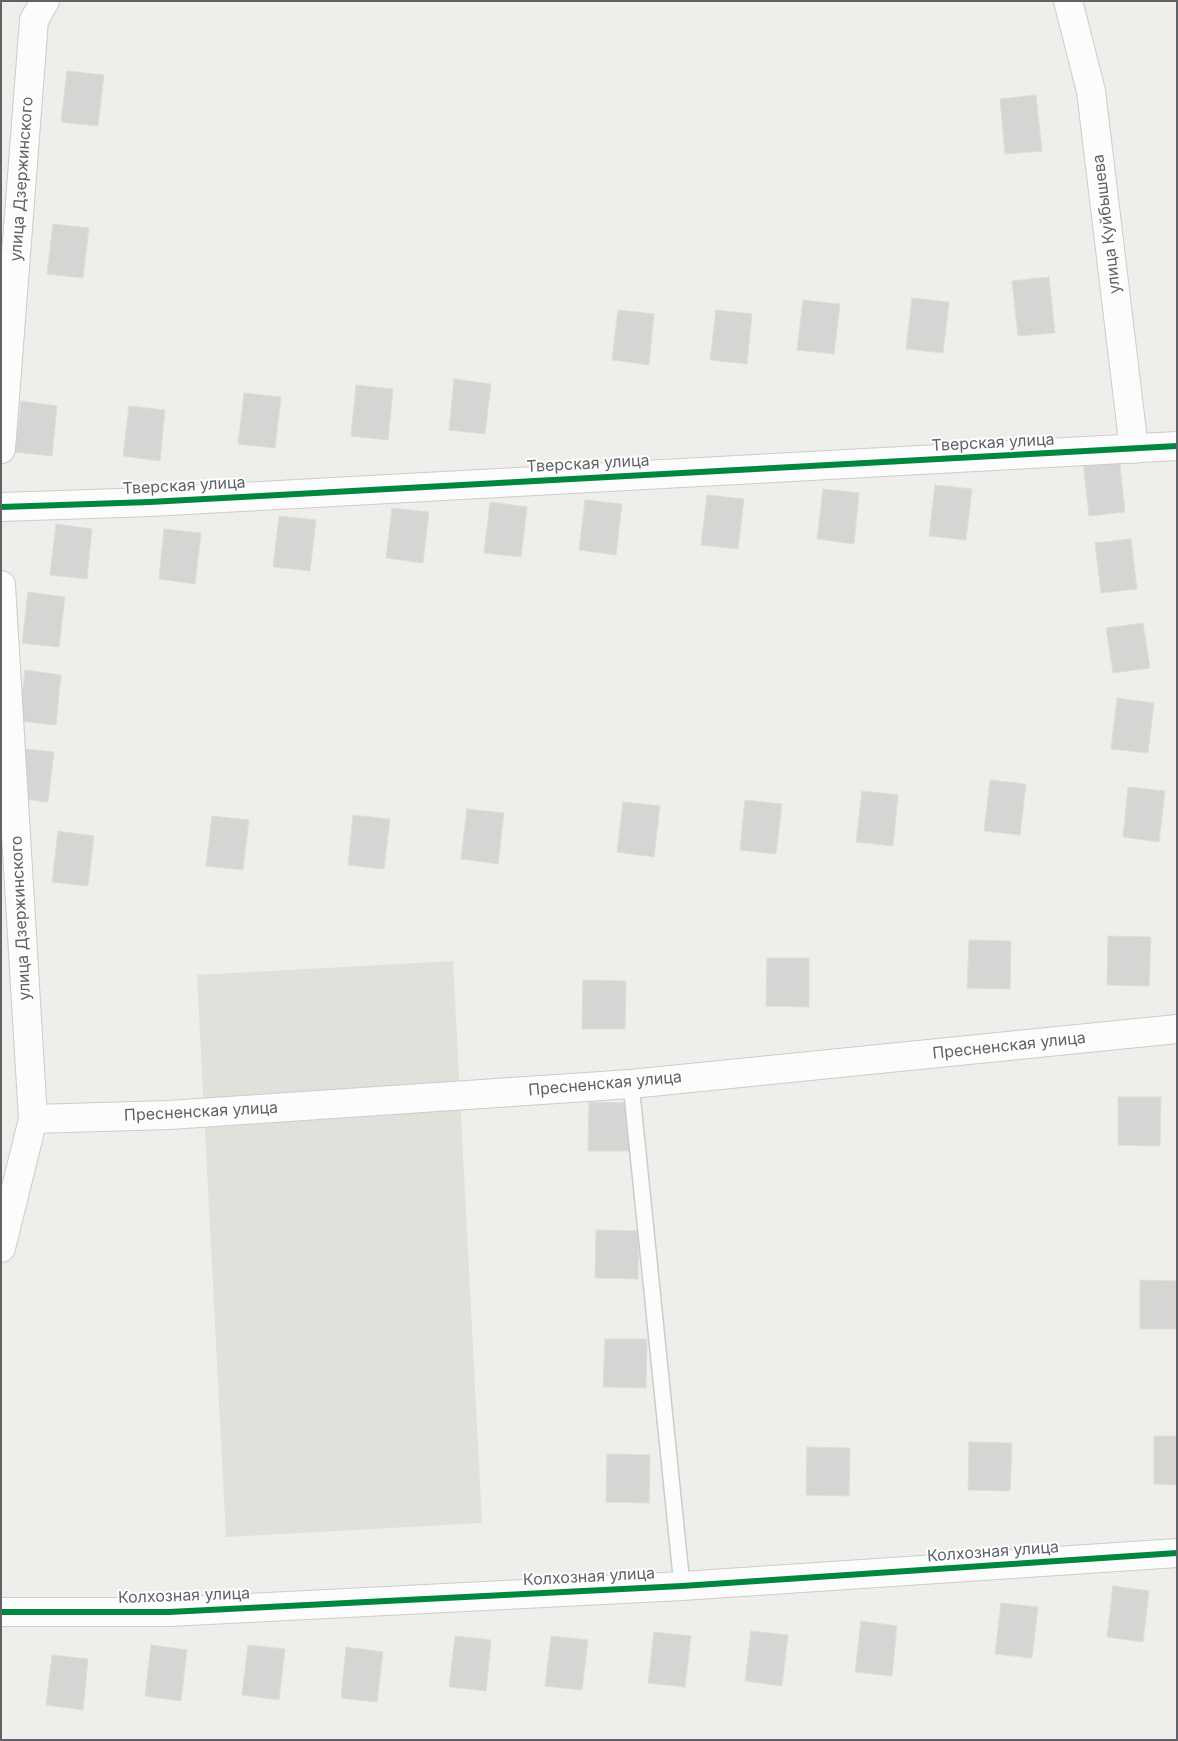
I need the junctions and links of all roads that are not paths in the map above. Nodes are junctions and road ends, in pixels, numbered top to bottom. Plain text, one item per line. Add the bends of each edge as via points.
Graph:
1 (45, 1) edge
2 (1068, 1) edge
3 (1177, 446) edge
4 (1, 449) edge
5 (1134, 449) junction
6 (1, 507) edge
7 (1, 585) edge
8 (1177, 1029) edge
9 (631, 1084) junction
10 (32, 1119) junction
11 (1, 1248) edge
12 (1177, 1553) edge
13 (682, 1586) junction
14 (1, 1612) edge

1 - 4 street, улица Дзержинского via 34,20
2 - 5 street, улица Куйбышева via 1091,91
3 - 5 street, Тверская улица
5 - 6 street, Тверская улица via 150,502
7 - 10 street, улица Дзержинского
8 - 9 street, Пресненская улица
9 - 10 street, Пресненская улица via 169,1115
9 - 13 lane
10 - 11 street, улица Дзержинского
12 - 13 street, Колхозная улица
13 - 14 street, Колхозная улица via 169,1612

